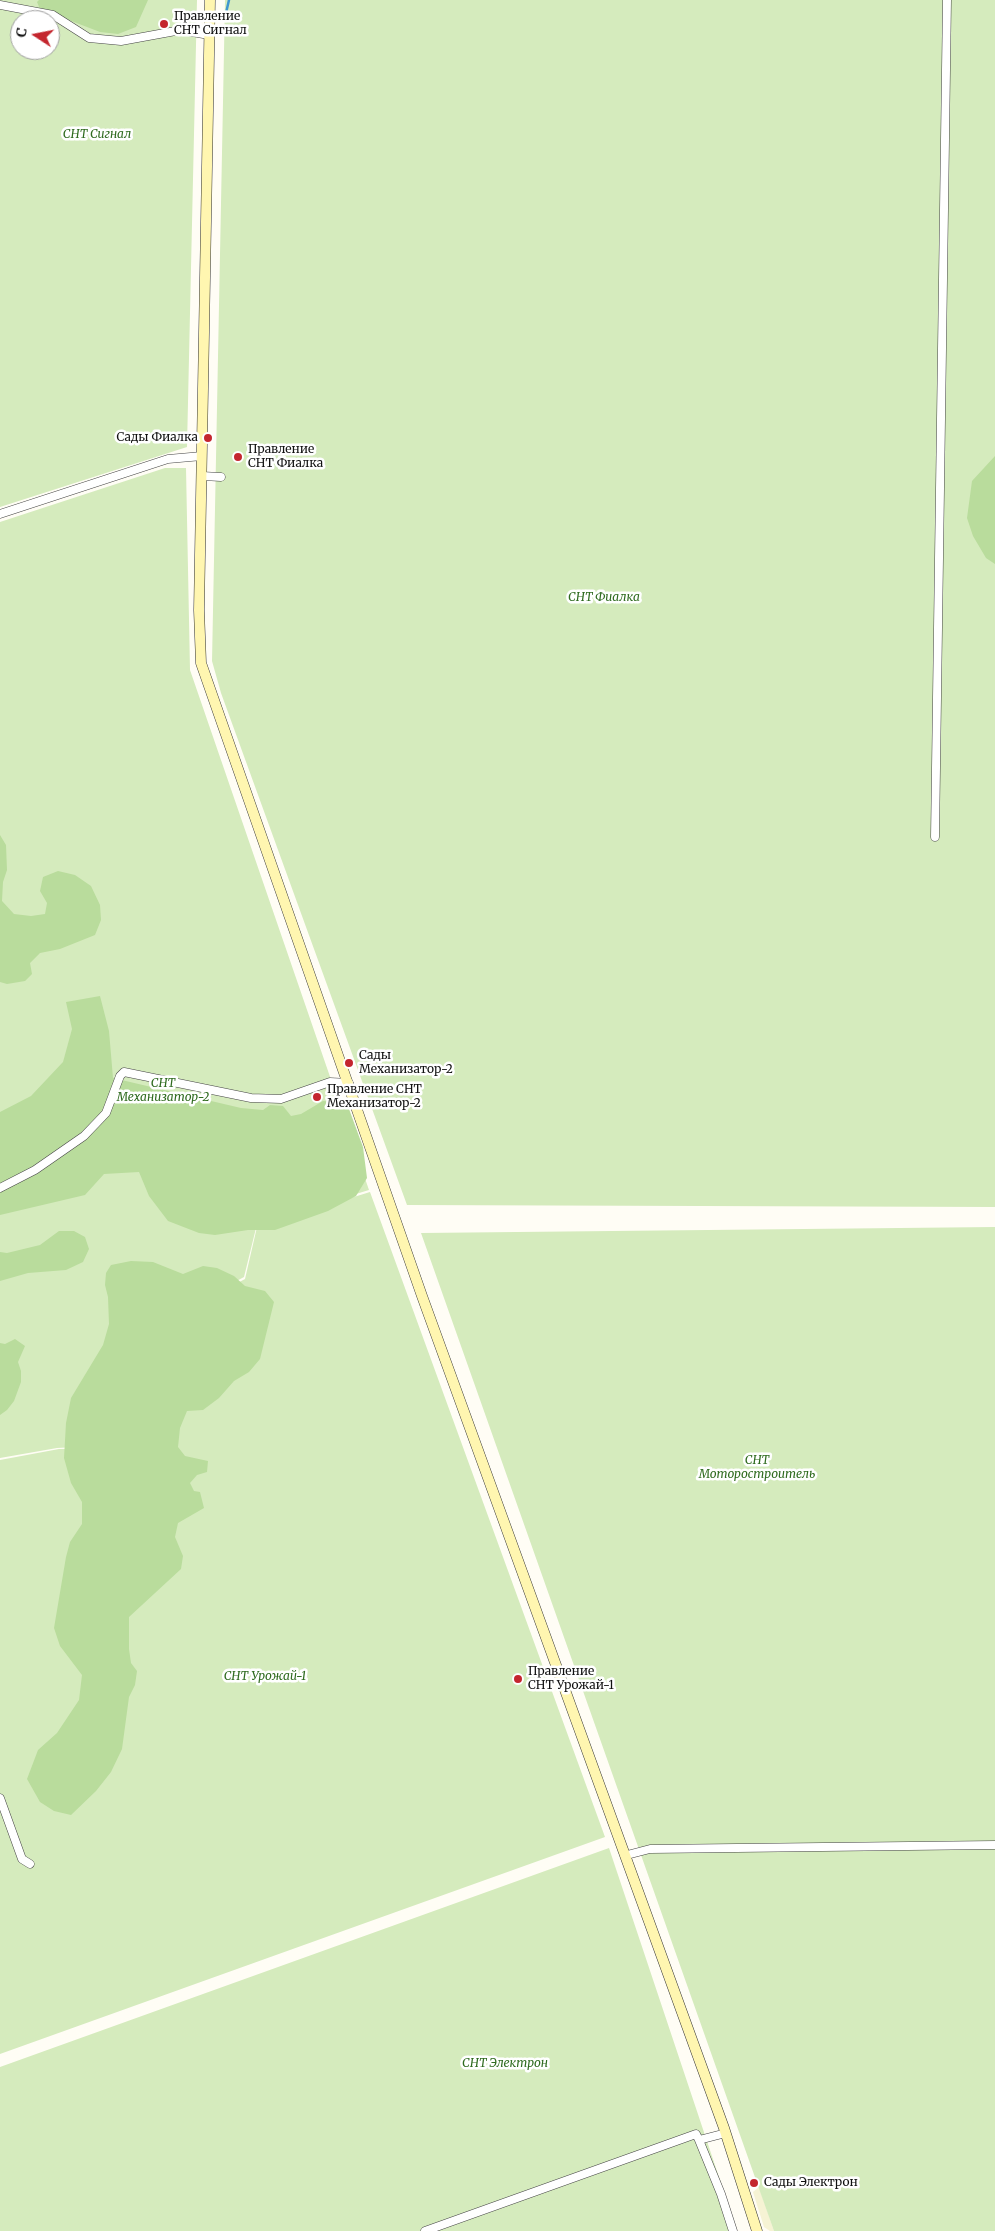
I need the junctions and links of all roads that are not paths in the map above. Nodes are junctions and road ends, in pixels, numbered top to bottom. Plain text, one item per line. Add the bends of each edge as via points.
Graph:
1 (210, 0) edge
2 (947, 0) edge
3 (0, 6) edge
4 (209, 35) junction
5 (202, 456) junction
6 (202, 476) junction
7 (221, 477) dead end
8 (0, 514) edge
9 (935, 837) dead end
10 (349, 1083) junction
11 (0, 1188) edge
12 (0, 1798) edge
13 (995, 1845) edge
14 (627, 1854) junction
15 (30, 1864) dead end
16 (726, 2133) junction
17 (699, 2140) junction
18 (425, 2231) edge
19 (733, 2231) edge
20 (757, 2231) edge

1 - 4 street
2 - 9 street
3 - 4 street via 53,16 89,38 121,41 181,30
4 - 5 street
5 - 6 street
5 - 8 street via 168,459
6 - 7 street
6 - 10 street via 201,663
10 - 11 street via 330,1082 281,1099 251,1098 124,1072 106,1113 84,1136 35,1170
10 - 14 street via 422,1296
12 - 15 street via 22,1859
13 - 14 street via 650,1849
14 - 16 street
16 - 17 street
16 - 20 street
17 - 18 street via 696,2134
17 - 19 street

